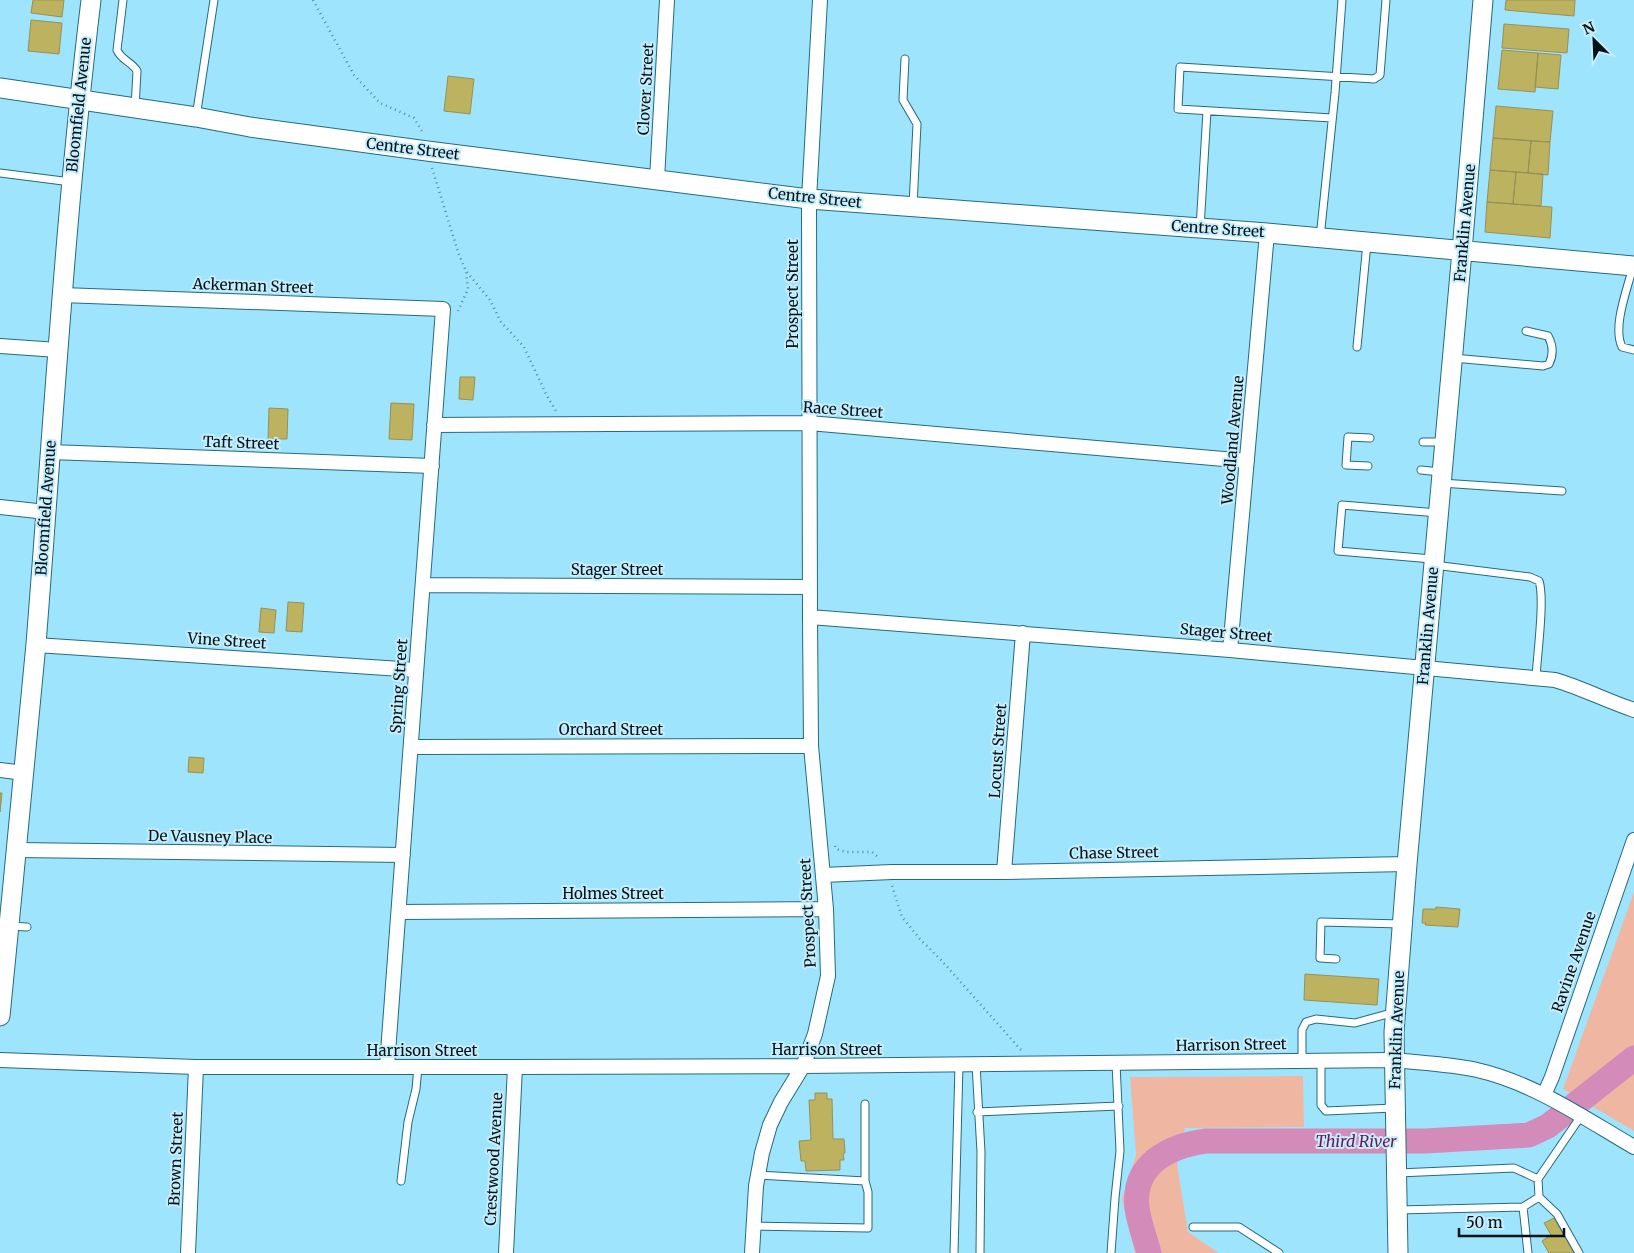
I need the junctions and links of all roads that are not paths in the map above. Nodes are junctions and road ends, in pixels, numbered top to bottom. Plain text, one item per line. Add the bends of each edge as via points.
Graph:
1 (91, 0) edge
2 (123, 0) edge
3 (214, 0) edge
4 (667, 0) edge
5 (820, 0) edge
6 (1342, 0) edge
7 (1386, 0) edge
8 (1483, 0) edge
9 (905, 59) dead end
10 (1336, 76) junction
11 (0, 88) edge
12 (79, 100) junction
13 (134, 108) junction
14 (1207, 111) junction
15 (196, 117) junction
16 (1332, 118) junction
17 (0, 173) edge
18 (657, 179) junction
19 (71, 182) junction
20 (809, 199) junction
21 (913, 206) junction
22 (1200, 228) junction
23 (1267, 233) junction
24 (1320, 238) junction
25 (1366, 242) junction
26 (1462, 251) junction
27 (1633, 266) edge
28 (62, 295) junction
29 (442, 309) joint
30 (1526, 331) dead end
31 (0, 346) edge
32 (1356, 347) dead end
33 (58, 350) junction
34 (1634, 350) edge
35 (1452, 358) junction
36 (809, 422) junction
37 (434, 425) junction
38 (1370, 438) dead end
39 (1423, 442) dead end
40 (1445, 442) junction
41 (50, 452) junction
42 (1247, 460) junction
43 (432, 466) junction
44 (1368, 466) dead end
45 (1421, 470) dead end
46 (1441, 478) junction
47 (1562, 492) dead end
48 (0, 507) edge
49 (46, 512) junction
50 (1438, 513) junction
51 (1433, 562) junction
52 (423, 585) junction
53 (810, 587) junction
54 (810, 617) junction
55 (1023, 634) junction
56 (36, 645) junction
57 (1230, 650) junction
58 (1424, 667) junction
59 (416, 670) junction
60 (1536, 678) junction
61 (1634, 710) edge
62 (811, 746) junction
63 (411, 747) junction
64 (0, 770) edge
65 (24, 773) junction
66 (1634, 840) edge
67 (16, 850) junction
68 (403, 855) junction
69 (1407, 864) junction
70 (1004, 872) junction
71 (823, 875) junction
72 (826, 909) junction
73 (400, 912) junction
74 (1402, 924) junction
75 (3, 948) edge
76 (1336, 959) dead end
77 (2, 976) edge
78 (1395, 1012) junction
79 (0, 1016) edge
80 (0, 1060) edge
81 (1321, 1060) junction
82 (1394, 1060) junction
83 (1302, 1061) junction
84 (1116, 1063) junction
85 (976, 1064) junction
86 (960, 1065) junction
87 (387, 1066) junction
88 (418, 1066) junction
89 (803, 1066) junction
90 (196, 1067) junction
91 (515, 1067) junction
92 (1547, 1097) junction
93 (865, 1104) dead end
94 (1119, 1106) junction
95 (978, 1112) junction
96 (1395, 1114) junction
97 (1584, 1118) junction
98 (1634, 1147) edge
99 (1396, 1166) junction
100 (758, 1175) junction
101 (1538, 1178) junction
102 (401, 1181) dead end
103 (865, 1181) junction
104 (1539, 1197) junction
105 (1523, 1207) junction
106 (1397, 1210) junction
107 (752, 1226) junction
108 (1193, 1227) dead end
109 (188, 1253) edge
110 (506, 1253) edge
111 (752, 1253) edge
112 (954, 1253) edge
113 (980, 1253) edge
114 (1112, 1253) edge
115 (1279, 1253) edge
116 (1398, 1253) edge
117 (1528, 1253) edge
118 (1579, 1253) edge

1 - 12 street, Bloomfield Avenue
2 - 13 lane via 117,50 137,71
3 - 15 lane
4 - 18 street, Clover Street
5 - 20 street, Prospect Street
6 - 10 lane
7 - 10 lane via 1380,74 1374,80
8 - 26 street, Franklin Avenue
9 - 21 lane via 903,100 917,124
10 - 14 lane via 1180,67 1178,110
10 - 16 lane
11 - 12 street, Centre Street
12 - 13 street, Centre Street
12 - 19 street, Bloomfield Avenue
13 - 15 street, Centre Street
14 - 16 lane
14 - 22 lane
15 - 18 street, Centre Street via 427,151
16 - 24 lane
17 - 19 lane
18 - 20 street, Centre Street
19 - 28 street, Bloomfield Avenue
20 - 21 street, Centre Street
20 - 36 street, Prospect Street
21 - 22 street, Centre Street
22 - 23 street, Centre Street
23 - 24 street, Centre Street
23 - 42 street, Woodland Avenue
24 - 25 street, Centre Street
25 - 26 street, Centre Street
25 - 32 lane
26 - 27 street, Centre Street
26 - 35 street, Franklin Avenue
27 - 34 lane via 1621,313 1619,340 1622,347
28 - 29 street, Ackerman Street
28 - 33 street, Bloomfield Avenue
29 - 37 street, Spring Street
30 - 35 lane via 1548,336 1552,344 1550,364
31 - 33 street
33 - 41 street, Bloomfield Avenue
35 - 40 street, Franklin Avenue
36 - 37 street, Race Street
36 - 42 street, Race Street
36 - 53 street, Prospect Street
37 - 43 street, Spring Street
38 - 44 lane via 1348,437 1346,465
39 - 40 lane
40 - 46 street, Franklin Avenue
41 - 43 street, Taft Street
41 - 49 street, Bloomfield Avenue
42 - 57 street, Woodland Avenue
43 - 52 street, Spring Street
45 - 46 lane
46 - 47 lane
46 - 50 street, Franklin Avenue
48 - 49 street
49 - 56 street, Bloomfield Avenue
50 - 51 street, Franklin Avenue
50 - 51 lane via 1342,505 1338,551
51 - 58 street, Franklin Avenue
51 - 60 lane via 1539,581
52 - 53 street, Stager Street
52 - 59 street, Spring Street
53 - 54 street, Prospect Street
54 - 55 street, Stager Street
54 - 62 street, Prospect Street
55 - 57 street, Stager Street
55 - 70 street, Locust Street
56 - 59 street, Vine Street
56 - 65 street, Bloomfield Avenue
57 - 58 street, Stager Street
58 - 60 street, Stager Street
58 - 69 street, Franklin Avenue
59 - 63 street, Spring Street
60 - 61 street, Stager Street via 1575,686
62 - 63 street, Orchard Street
62 - 71 street, Prospect Street
63 - 68 street, Spring Street
64 - 65 street
65 - 67 street, Bloomfield Avenue
66 - 92 street, Ravine Avenue
67 - 68 street, De Vausney Place
67 - 75 street, Bloomfield Avenue via 18,926
68 - 73 street, Spring Street
69 - 70 street, Chase Street
69 - 74 street, Franklin Avenue
70 - 71 street, Chase Street
71 - 72 street, Prospect Street
72 - 73 street, Holmes Street
72 - 89 street, Prospect Street via 828,976 815,1034
73 - 87 street, Spring Street
74 - 76 lane via 1321,922 1320,958
74 - 78 street, Franklin Avenue
75 - 77 street, Bloomfield Avenue
77 - 79 street, Bloomfield Avenue
78 - 82 street, Franklin Avenue
78 - 83 lane via 1355,1023 1316,1019 1306,1022 1302,1030
80 - 90 street, Harrison Street
81 - 82 street, Harrison Street
81 - 83 street, Harrison Street
81 - 96 lane via 1321,1105 1326,1111
82 - 92 street, Harrison Street via 1475,1070 1509,1080
82 - 96 street, Franklin Avenue
83 - 84 street, Harrison Street
84 - 85 street, Harrison Street
84 - 94 lane
85 - 86 street, Harrison Street
85 - 95 lane
86 - 89 street, Harrison Street
86 - 112 lane
87 - 88 street, Harrison Street
87 - 90 street, Harrison Street
88 - 91 street, Harrison Street
88 - 102 lane
89 - 91 street, Harrison Street
89 - 100 street, Prospect Street via 770,1125
90 - 109 street, Brown Street
91 - 110 street, Crestwood Avenue
92 - 97 street, Harrison Street
93 - 103 lane
94 - 95 lane
94 - 114 lane via 1120,1151
95 - 113 lane
96 - 99 street, Franklin Avenue
97 - 98 street, Harrison Street
97 - 101 lane
99 - 101 lane via 1514,1168
99 - 106 street, Franklin Avenue
100 - 103 lane
100 - 107 street, Prospect Street
101 - 104 lane
103 - 107 lane via 868,1228
104 - 105 lane
104 - 118 lane via 1557,1214
105 - 106 lane
105 - 117 lane
106 - 116 street, Franklin Avenue
107 - 111 street, Prospect Street
108 - 115 lane via 1239,1227

